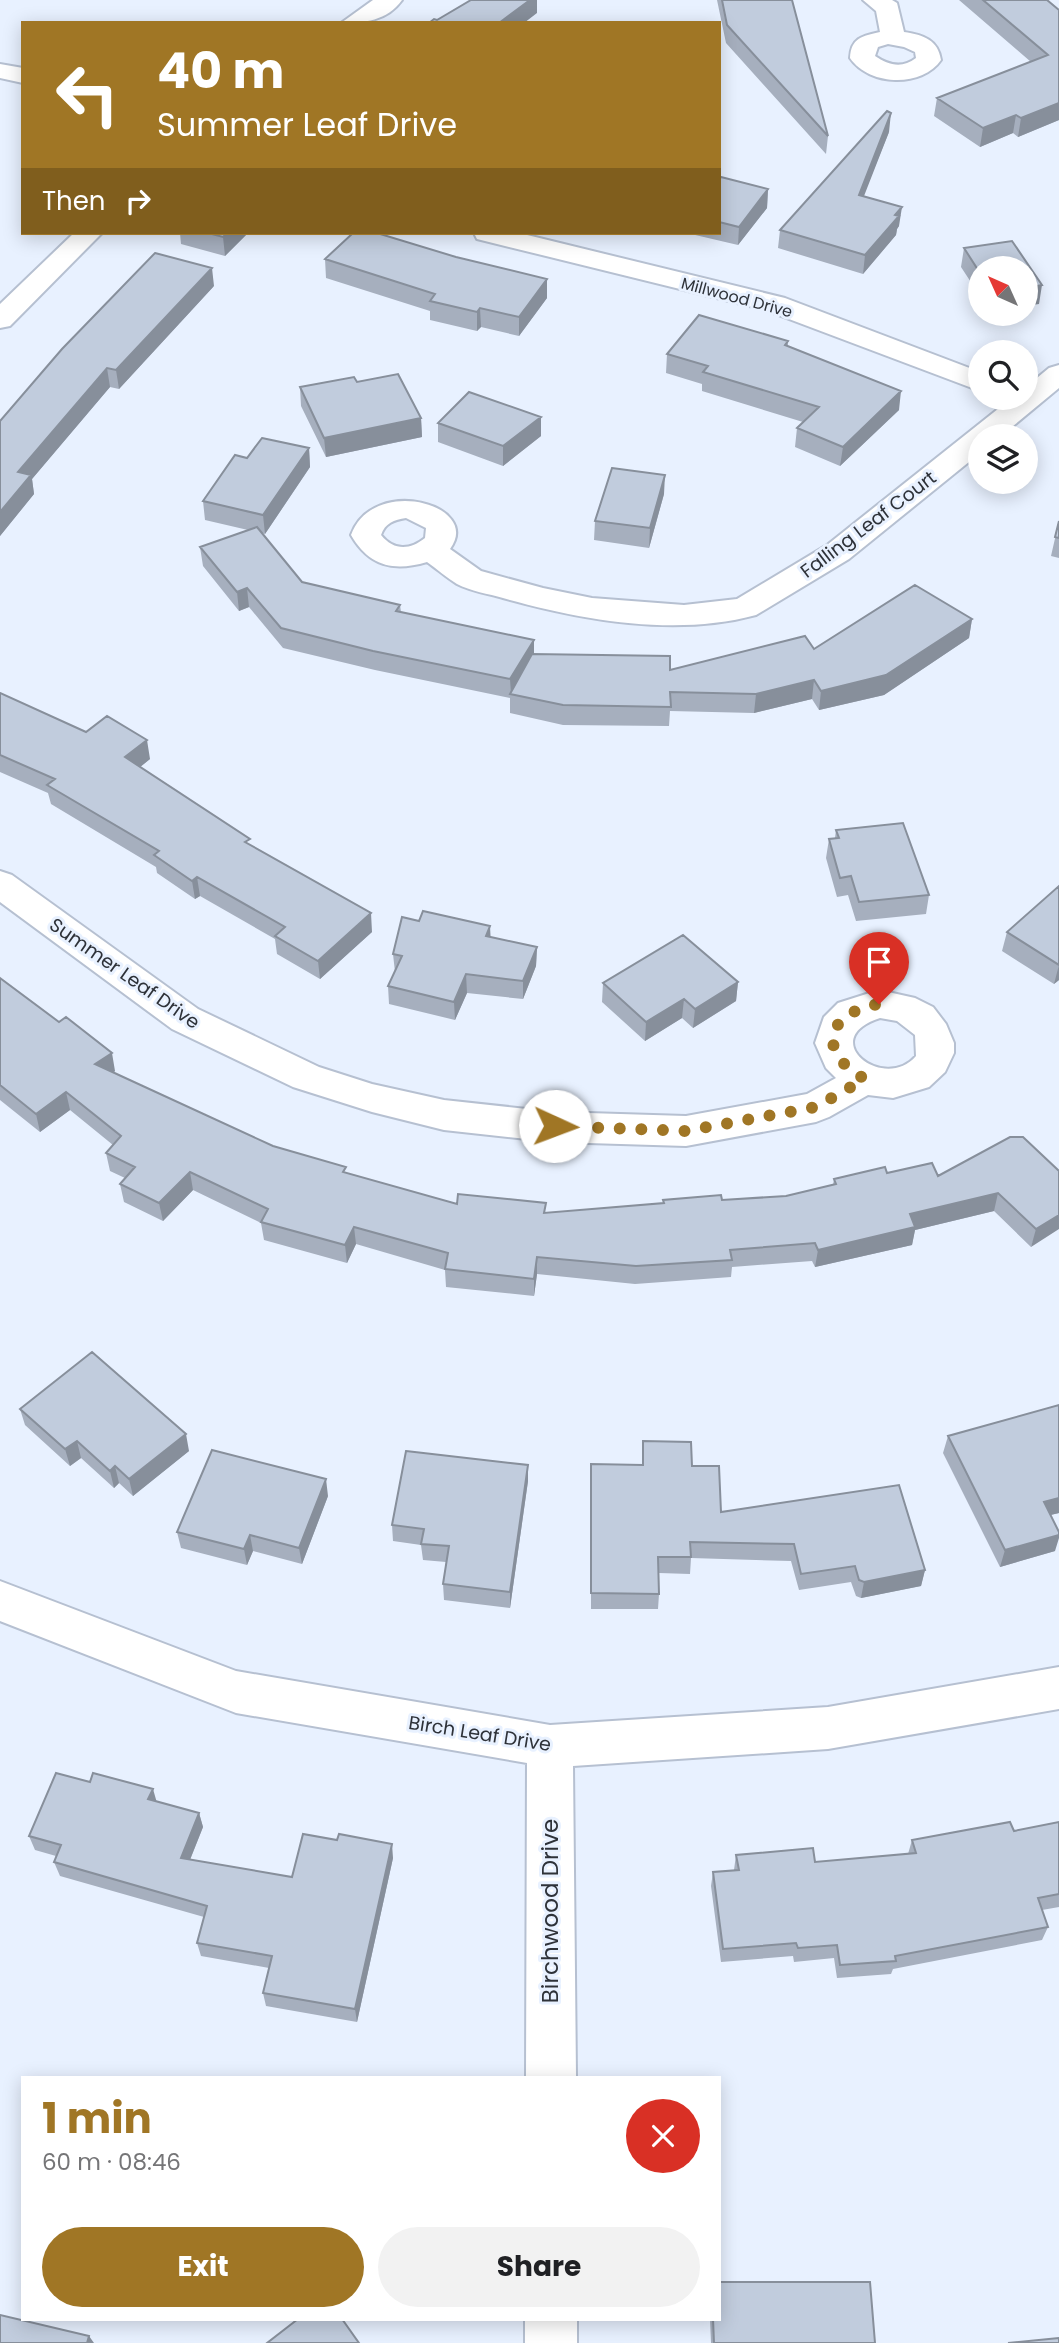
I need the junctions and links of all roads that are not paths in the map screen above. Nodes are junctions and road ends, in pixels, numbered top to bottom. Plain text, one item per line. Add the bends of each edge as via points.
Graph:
1 (390, 0) edge
2 (876, 0) edge
3 (356, 21) edge
4 (893, 37) dead end
5 (0, 71) edge
6 (21, 76) edge
7 (87, 235) edge
8 (495, 235) edge
9 (0, 320) edge
10 (1059, 374) edge
11 (968, 377) edge
12 (1038, 389) edge
13 (1038, 404) edge
14 (1011, 410) edge
15 (1059, 413) edge
16 (996, 424) edge
17 (968, 447) edge
18 (431, 550) dead end
19 (0, 884) edge
20 (865, 1079) dead end
21 (0, 1601) edge
22 (1059, 1688) edge
23 (550, 1746) junction
24 (551, 2076) edge
25 (551, 2321) edge
26 (551, 2343) edge

1 - 3 street
2 - 4 street via 888,8
5 - 6 street
7 - 9 street
8 - 11 street, Millwood Drive via 775,304
10 - 12 street, Falling Leaf Court
13 - 15 street
14 - 16 street, Falling Leaf Court
17 - 18 street, Falling Leaf Court via 838,552 745,608 684,615 592,608 470,578
19 - 20 street, Summer Leaf Drive via 185,1019 306,1077 444,1115 555,1126 686,1131 816,1107
21 - 23 street, Birch Leaf Drive via 236,1692
22 - 23 street, Birch Leaf Drive via 828,1728
23 - 24 street, Birchwood Drive
25 - 26 street

